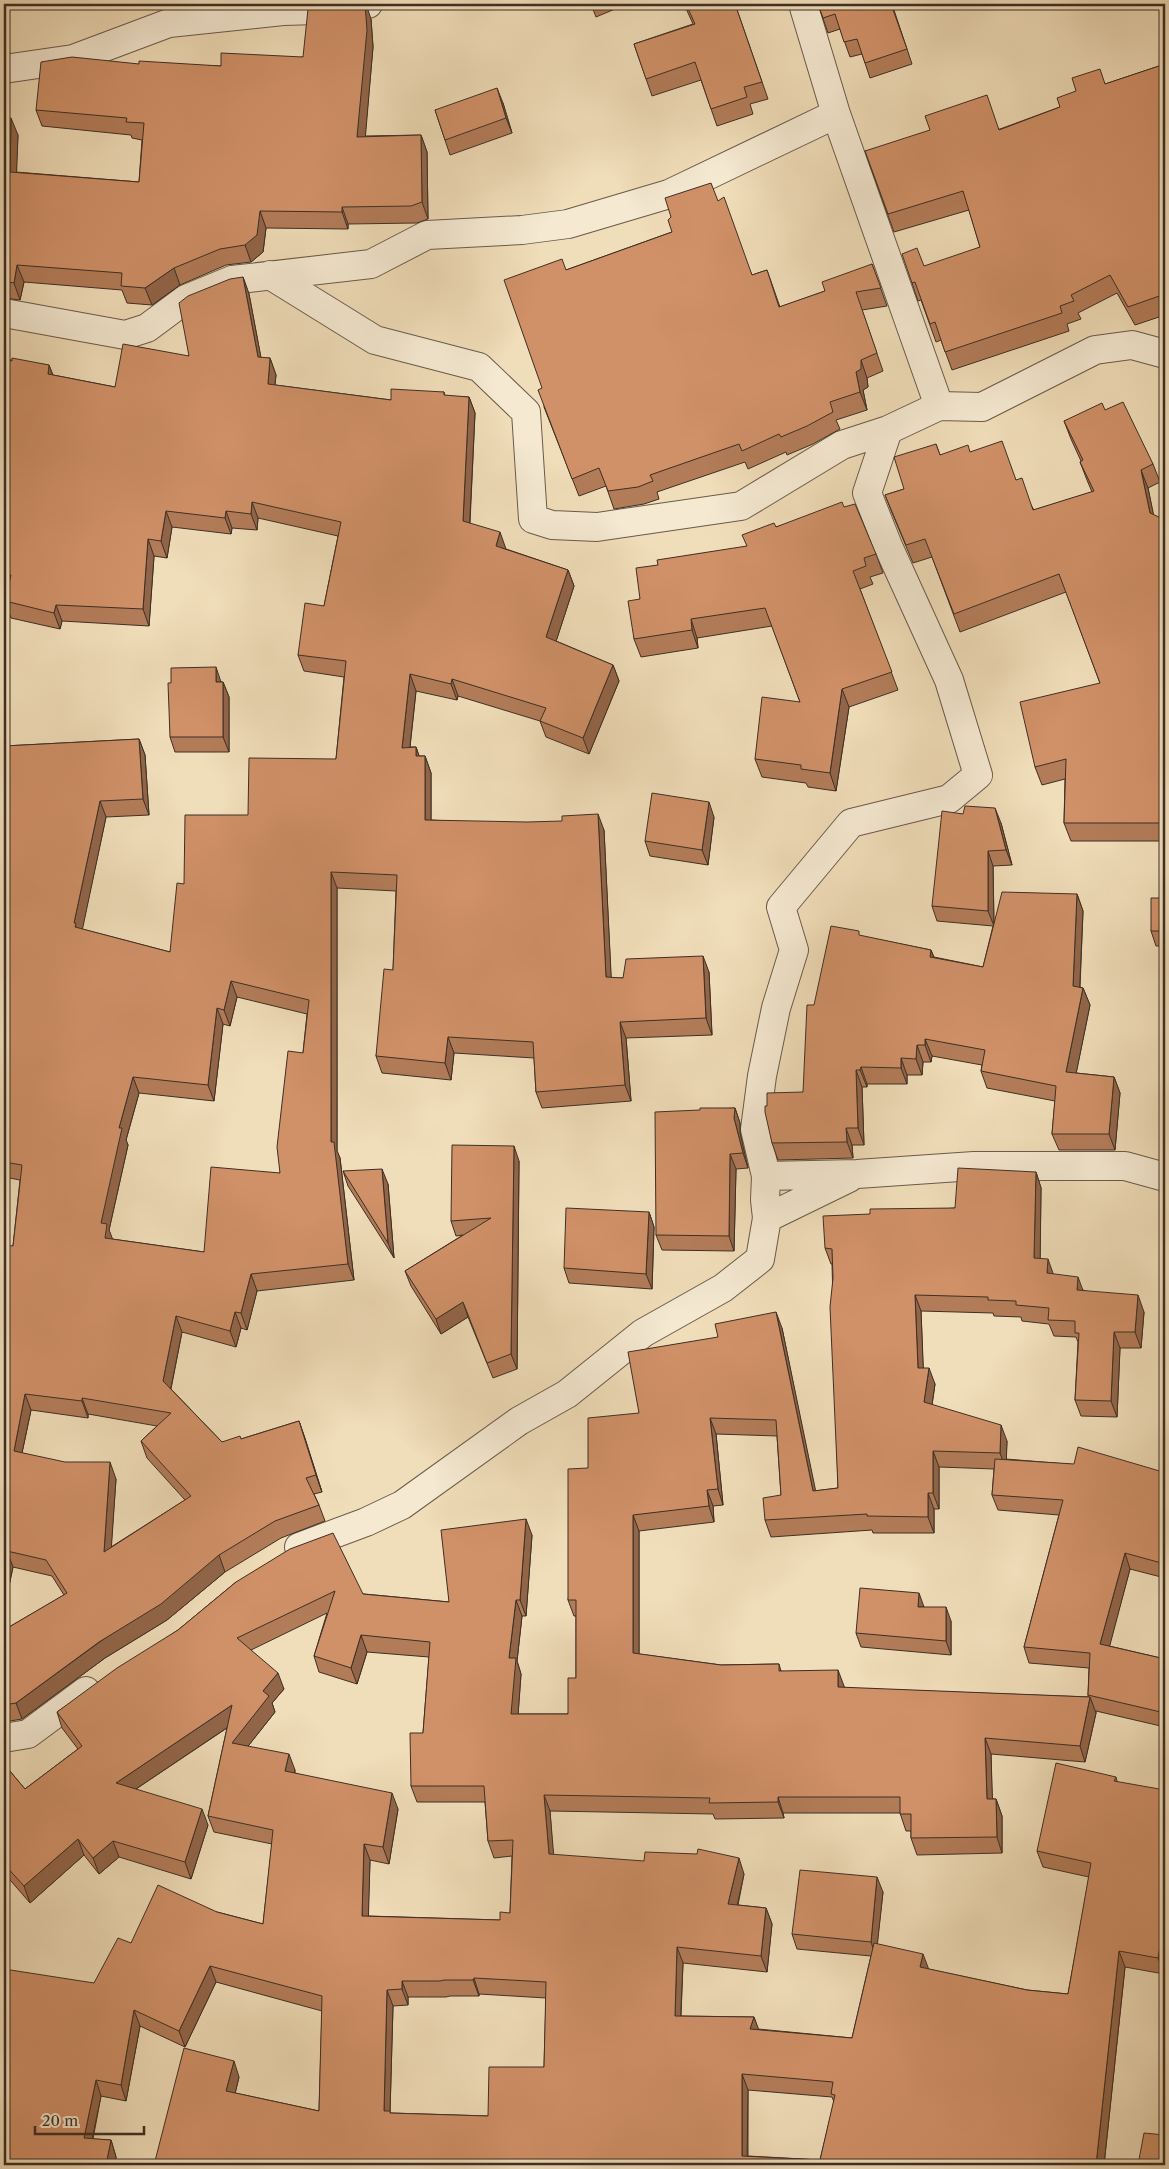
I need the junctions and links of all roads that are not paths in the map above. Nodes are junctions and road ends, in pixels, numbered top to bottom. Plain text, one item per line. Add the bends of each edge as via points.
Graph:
1 (368, 4) edge
2 (802, 4) edge
3 (4, 69) edge
4 (836, 114) junction
5 (270, 275) junction
6 (4, 313) edge
7 (1165, 354) edge
8 (939, 406) junction
9 (888, 430) junction
10 (857, 1174) junction
11 (766, 1176) junction
12 (1165, 1177) edge
13 (767, 1218) junction
14 (281, 1556) edge
15 (106, 1676) edge
16 (4, 1738) edge

1 - 3 street via 352,9 283,10 169,22 74,59
2 - 4 street
4 - 5 street via 669,194 568,224 427,235 371,264
4 - 8 street
5 - 6 street via 232,280 186,299 147,328 125,336
5 - 9 street via 375,340 479,367 526,412 533,519 552,525 596,527 742,506 842,445
7 - 8 street via 1132,345 1095,350 982,407
8 - 9 street
9 - 11 street via 866,493 949,680 978,774 949,799 851,823 781,907 794,950 776,1008 755,1129
10 - 11 street
10 - 12 street via 974,1166 1125,1166
10 - 13 street
11 - 13 street
13 - 14 street via 760,1259 723,1288 644,1333 567,1394 519,1422 402,1505
15 - 16 street via 28,1734

